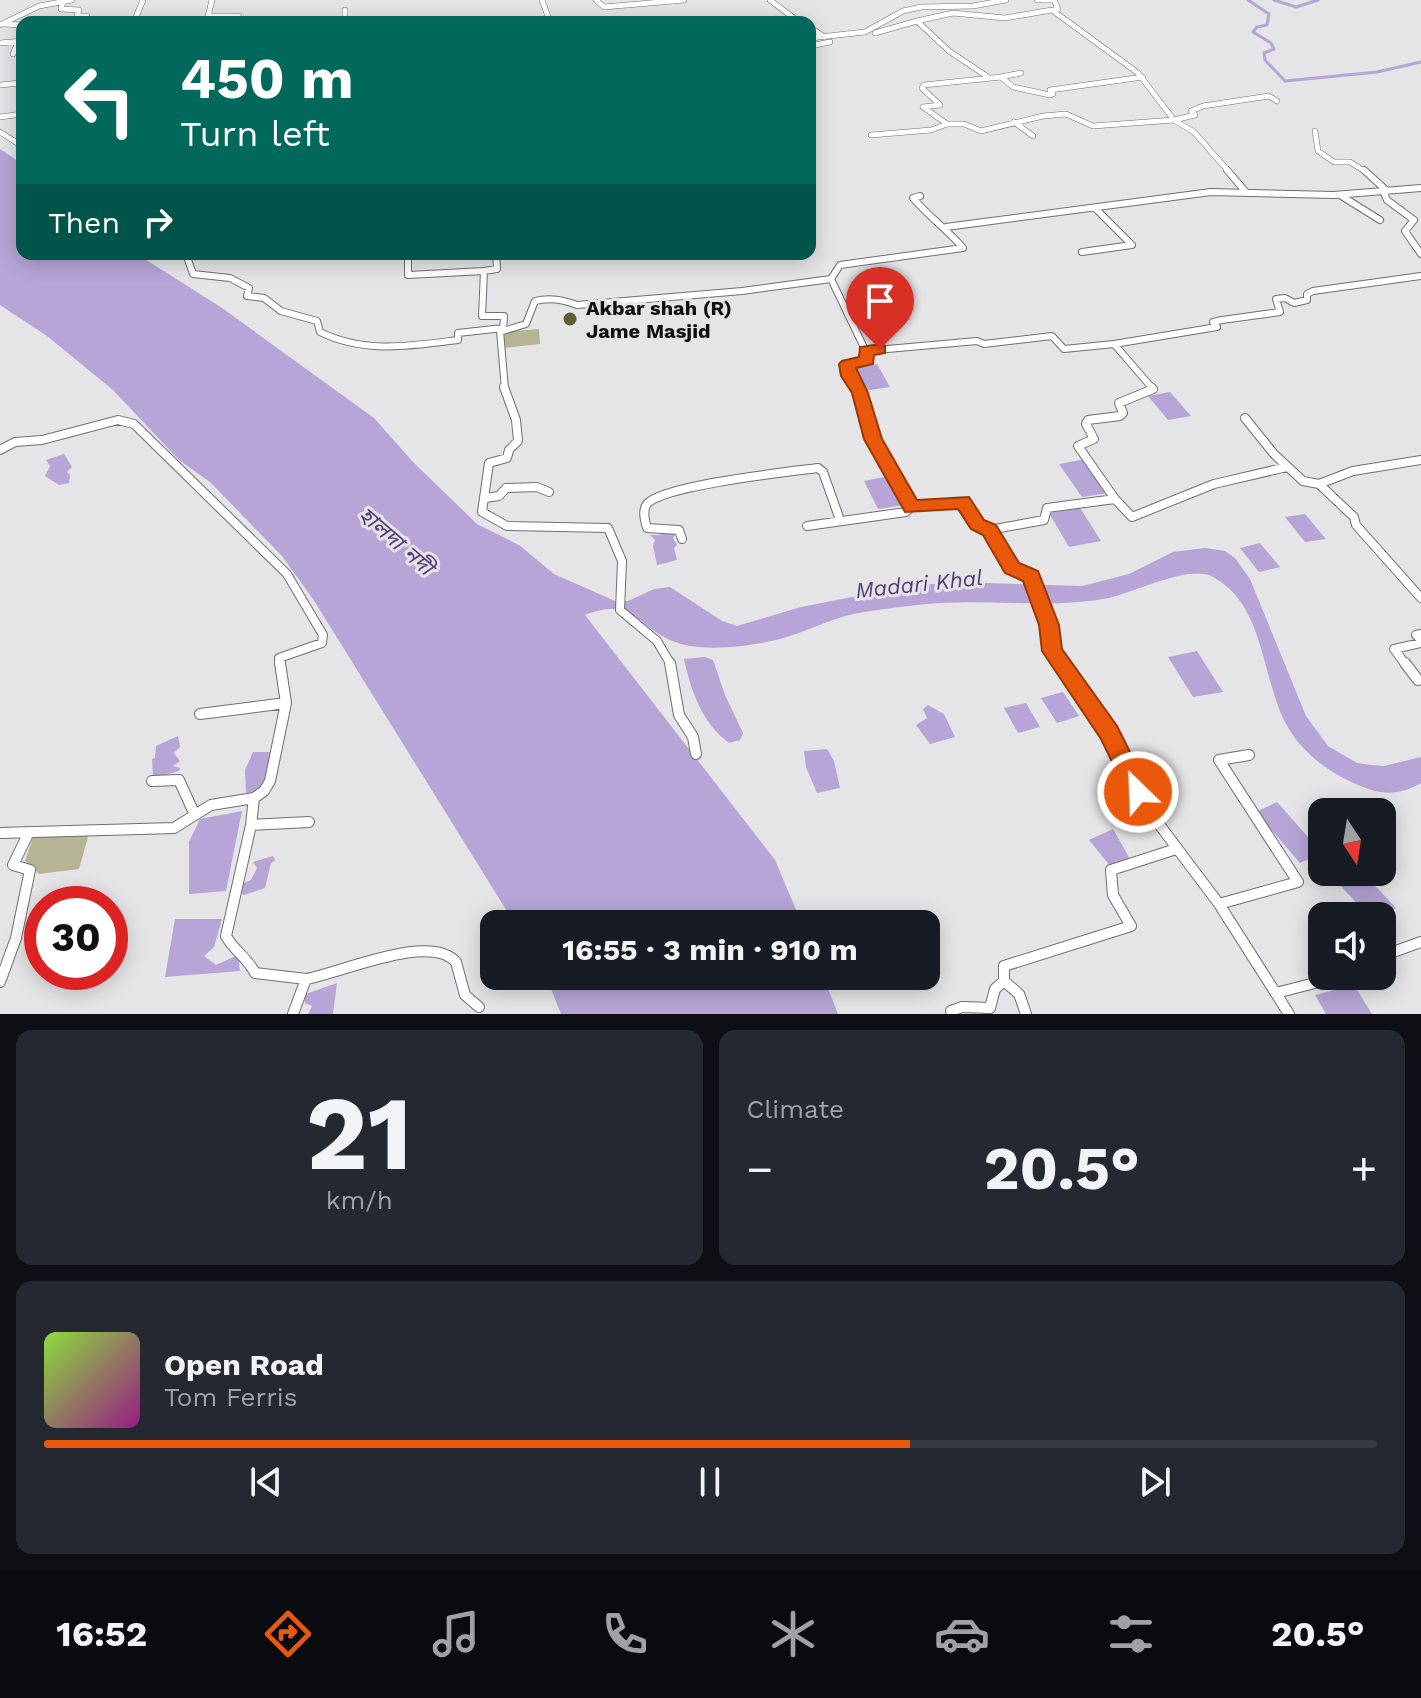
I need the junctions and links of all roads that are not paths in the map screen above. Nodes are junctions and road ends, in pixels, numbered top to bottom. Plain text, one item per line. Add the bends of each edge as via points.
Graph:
1 (72, 0) edge
2 (212, 0) edge
3 (596, 0) edge
4 (684, 0) edge
5 (770, 0) edge
6 (1006, 0) edge
7 (1037, 0) edge
8 (63, 1) edge
9 (994, 1) edge
10 (1054, 3) edge
11 (345, 10) dead end
12 (18, 16) edge
13 (77, 16) edge
14 (209, 16) joint
15 (239, 16) edge
16 (345, 16) edge
17 (791, 16) edge
18 (917, 21) junction
19 (816, 31) edge
20 (816, 38) edge
21 (828, 39) junction
22 (816, 44) edge
23 (16, 49) edge
24 (13, 54) dead end
25 (1021, 73) dead end
26 (988, 77) junction
27 (1001, 77) junction
28 (1143, 77) junction
29 (1277, 101) dead end
30 (1174, 120) junction
31 (1013, 122) junction
32 (947, 124) junction
33 (1315, 131) dead end
34 (871, 135) dead end
35 (1033, 136) dead end
36 (1421, 188) edge
37 (1245, 191) junction
38 (1385, 191) junction
39 (1339, 195) junction
40 (920, 196) dead end
41 (1096, 209) junction
42 (1380, 220) dead end
43 (946, 227) junction
44 (1082, 252) dead end
45 (1421, 254) edge
46 (188, 260) edge
47 (408, 260) edge
48 (496, 260) edge
49 (484, 271) junction
50 (1421, 276) edge
51 (831, 279) junction
52 (503, 329) junction
53 (1114, 344) junction
54 (865, 351) junction
55 (1245, 418) dead end
56 (0, 450) edge
57 (1421, 460) edge
58 (1287, 467) junction
59 (1319, 484) junction
60 (549, 492) dead end
61 (485, 498) junction
62 (1115, 499) junction
63 (911, 507) junction
64 (840, 520) junction
65 (807, 526) dead end
66 (989, 530) junction
67 (682, 539) dead end
68 (1421, 598) edge
69 (1421, 634) edge
70 (1421, 642) edge
71 (1418, 680) dead end
72 (286, 703) junction
73 (200, 714) dead end
74 (696, 754) dead end
75 (1249, 755) dead end
76 (152, 781) dead end
77 (254, 798) junction
78 (194, 813) junction
79 (309, 822) dead end
80 (251, 825) junction
81 (29, 832) junction
82 (0, 833) edge
83 (1176, 849) junction
84 (1219, 904) junction
85 (1421, 942) edge
86 (1396, 951) edge
87 (306, 979) junction
88 (1004, 981) junction
89 (0, 982) edge
90 (1308, 985) edge
91 (1276, 993) junction
92 (479, 1007) dead end
93 (293, 1014) edge
94 (952, 1014) edge
95 (1026, 1014) edge
96 (1289, 1014) edge

1 - 8 street
2 - 14 street
3 - 4 street via 613,7
5 - 17 street
6 - 9 street
7 - 10 street
8 - 12 street
8 - 13 street via 61,9 79,10
9 - 21 street via 911,9 865,32
10 - 18 street via 1013,18 953,13
10 - 28 street
11 - 16 street
14 - 15 street
18 - 21 street
18 - 26 street
19 - 21 street
20 - 21 street
21 - 22 street
23 - 24 street
25 - 27 street
26 - 27 street
26 - 32 street via 924,85 940,105 923,107
27 - 28 street via 1013,87 1050,95 1050,90
28 - 30 street
29 - 30 street via 1269,96 1203,106 1191,111 1195,115
30 - 31 street via 1093,126 1066,114
30 - 37 street via 1194,132
31 - 32 street via 981,131
31 - 35 street
32 - 34 street
33 - 38 street via 1318,151 1334,162 1362,168
36 - 38 street
37 - 39 street
37 - 41 street
38 - 39 street
38 - 45 street via 1387,200 1414,220 1405,231
39 - 42 street
40 - 43 street via 913,198
41 - 43 street
41 - 44 street via 1132,245
43 - 51 street via 963,248 840,265
46 - 52 street via 193,274 246,284 247,296 317,321 320,332 354,346 458,340 458,333
47 - 49 street via 408,275
48 - 49 street via 497,269
49 - 52 street via 482,316 504,316
50 - 53 street via 1313,291 1300,303 1276,299 1280,312
51 - 52 street via 577,305 544,298 535,301 526,324
51 - 54 street
52 - 61 street via 502,380 518,441 507,458 489,463
53 - 54 street via 1064,349 1052,336
53 - 62 street via 1153,389 1119,403 1120,416 1088,420 1094,439 1078,446
54 - 63 street via 867,361 847,364 849,376 860,393 873,439
55 - 58 street
56 - 72 street via 15,442 118,420 134,424 287,574 323,635 322,643 279,658
57 - 59 street via 1353,471
58 - 59 street via 1303,481
58 - 62 street via 1245,474 1169,501 1153,514 1132,517
59 - 68 street via 1354,517
60 - 61 street via 506,488 499,496
61 - 74 street via 482,512 507,526 608,528 622,561 620,610 666,651 681,722 693,737
62 - 66 street via 1047,508 1044,520
63 - 64 street via 906,512
63 - 66 street via 963,502 978,525
64 - 65 street
64 - 67 street via 818,468 714,484 648,502 647,528 679,530
66 - 83 street via 1012,568 1031,576 1049,625 1052,651 1109,732 1140,799
69 - 70 street via 1416,635
70 - 71 street via 1394,649
72 - 73 street
72 - 77 street via 270,781
75 - 84 street via 1219,760 1298,882
76 - 78 street via 179,780
77 - 78 street
77 - 80 street
78 - 81 street via 174,828
79 - 80 street
80 - 87 street via 227,941 246,956 255,973
81 - 82 street
81 - 89 street via 13,865 30,870 16,938
83 - 84 street
83 - 88 street via 1111,870 1113,895 1131,926 1004,966
84 - 91 street
85 - 86 street
87 - 92 street via 427,950 453,958 461,992
87 - 93 street
88 - 94 street via 995,989 990,1008 962,1007
88 - 95 street via 1019,994
90 - 91 street
91 - 96 street

